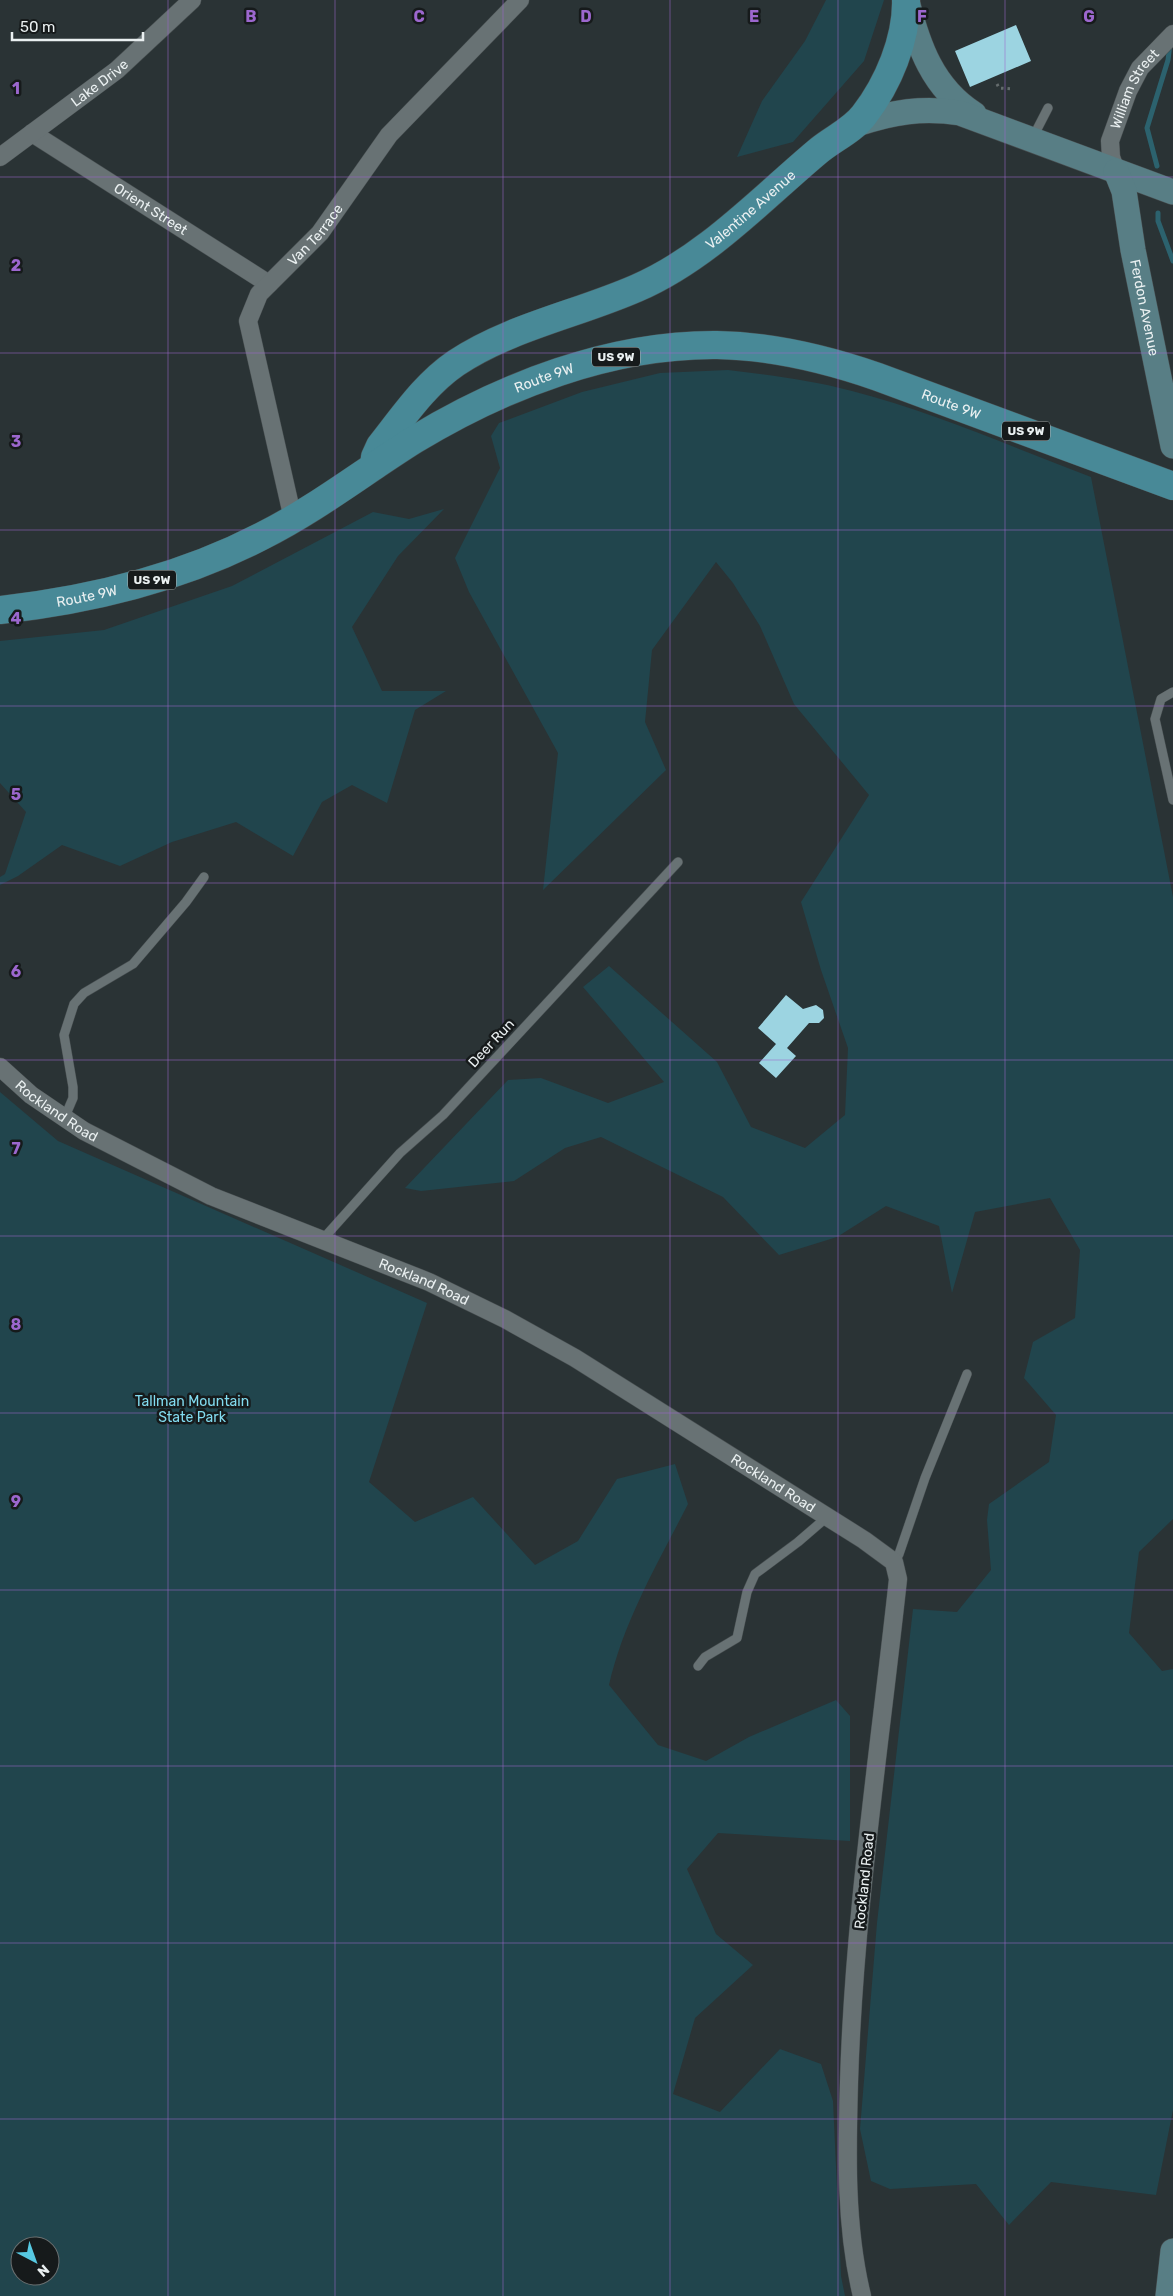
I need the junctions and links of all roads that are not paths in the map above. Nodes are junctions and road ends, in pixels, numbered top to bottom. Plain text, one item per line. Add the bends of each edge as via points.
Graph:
1 (192, 0) edge
2 (520, 0) edge
3 (906, 0) edge
4 (1169, 37) edge
5 (1048, 108) dead end
6 (989, 123) junction
7 (857, 124) junction
8 (32, 133) junction
9 (1032, 140) junction
10 (0, 157) edge
11 (1116, 171) junction
12 (1165, 189) edge
13 (269, 284) junction
14 (1173, 446) edge
15 (374, 467) junction
16 (1173, 486) edge
17 (293, 519) junction
18 (0, 610) edge
19 (1173, 692) edge
20 (1173, 800) edge
21 (678, 862) dead end
22 (204, 877) dead end
23 (0, 1067) edge
24 (64, 1119) junction
25 (322, 1240) junction
26 (968, 1374) dead end
27 (827, 1517) junction
28 (894, 1562) junction
29 (698, 1666) dead end
30 (1173, 2251) edge
31 (862, 2296) edge
32 (1168, 2296) edge

1 - 8 street, Lake Drive via 117,70
2 - 13 street, Van Terrace via 389,134 320,233
3 - 6 main road via 918,40 936,78 954,99
3 - 7 main road via 904,27 893,60 875,99
4 - 11 street, William Street via 1140,68 1124,101 1110,141
5 - 9 lane
6 - 7 main road, Valentine Avenue via 960,113 925,109 892,113
6 - 9 main road, Valentine Avenue
7 - 15 main road, Valentine Avenue via 819,150 718,237 672,269 626,293 490,344 455,363 426,389 380,446
8 - 10 street, Lake Drive
8 - 13 street, Orient Street
9 - 11 main road, Valentine Avenue
11 - 12 main road, Valentine Avenue
11 - 14 main road, Ferdon Avenue via 1124,191 1132,250
13 - 17 street, Van Terrace via 259,294 248,321
15 - 16 main road, Route 9W / US 9W via 451,418 510,391 574,368 638,352 679,346 744,347 816,359 878,377
15 - 17 main road, Route 9W / US 9W
17 - 18 main road, Route 9W / US 9W via 233,551 169,575 104,592
19 - 20 lane via 1161,699 1155,718
21 - 25 lane, Deer Run via 449,1108 400,1153
22 - 24 lane via 133,964 84,993 74,1004 64,1035 73,1087
23 - 24 street, Rockland Road
24 - 25 street, Rockland Road via 211,1196
25 - 27 street, Rockland Road via 429,1282 506,1319 575,1358
26 - 28 lane
27 - 28 street, Rockland Road
27 - 29 lane via 754,1574 737,1638 705,1657
28 - 31 street, Rockland Road via 898,1579 852,1998 848,2121 851,2229
30 - 32 main road

